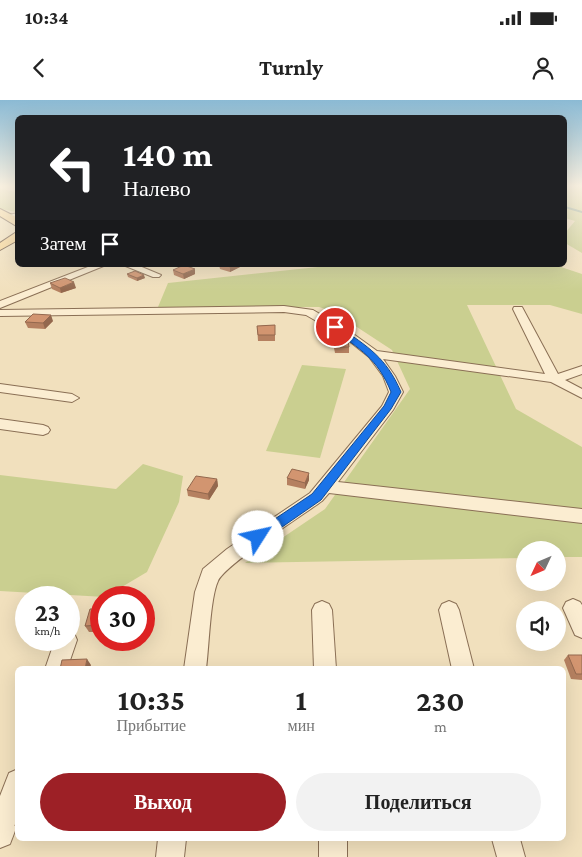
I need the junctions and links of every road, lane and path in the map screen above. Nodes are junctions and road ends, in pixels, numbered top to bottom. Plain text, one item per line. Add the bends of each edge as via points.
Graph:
1 (15, 237) edge
2 (0, 247) edge
3 (96, 267) edge
4 (134, 267) edge
5 (156, 275) dead end
6 (0, 305) edge
7 (518, 309) dead end
8 (0, 313) edge
9 (373, 354) junction
10 (582, 370) edge
11 (554, 379) junction
12 (0, 388) edge
13 (582, 394) edge
14 (72, 398) dead end
15 (0, 424) edge
16 (44, 430) dead end
17 (325, 487) junction
18 (582, 516) edge
19 (573, 608) dead end
20 (322, 610) dead end
21 (449, 610) dead end
22 (582, 628) edge
23 (62, 651) edge
24 (57, 666) edge
25 (195, 666) edge
26 (325, 666) edge
27 (463, 666) edge
28 (15, 791) edge
29 (0, 834) edge
30 (172, 841) edge
31 (332, 841) edge
32 (507, 841) edge
33 (170, 857) edge
34 (333, 857) edge
35 (511, 857) edge

1 - 2 main road
3 - 6 street
4 - 5 street
7 - 11 street
8 - 9 street via 309,312
9 - 11 street
9 - 17 street via 396,392 388,407
10 - 11 street
11 - 13 street
12 - 14 street
15 - 16 street
17 - 18 street
17 - 25 street via 210,575
19 - 22 street
20 - 26 street
21 - 27 street
23 - 24 street
28 - 29 street
30 - 33 street
31 - 34 street
32 - 35 street

